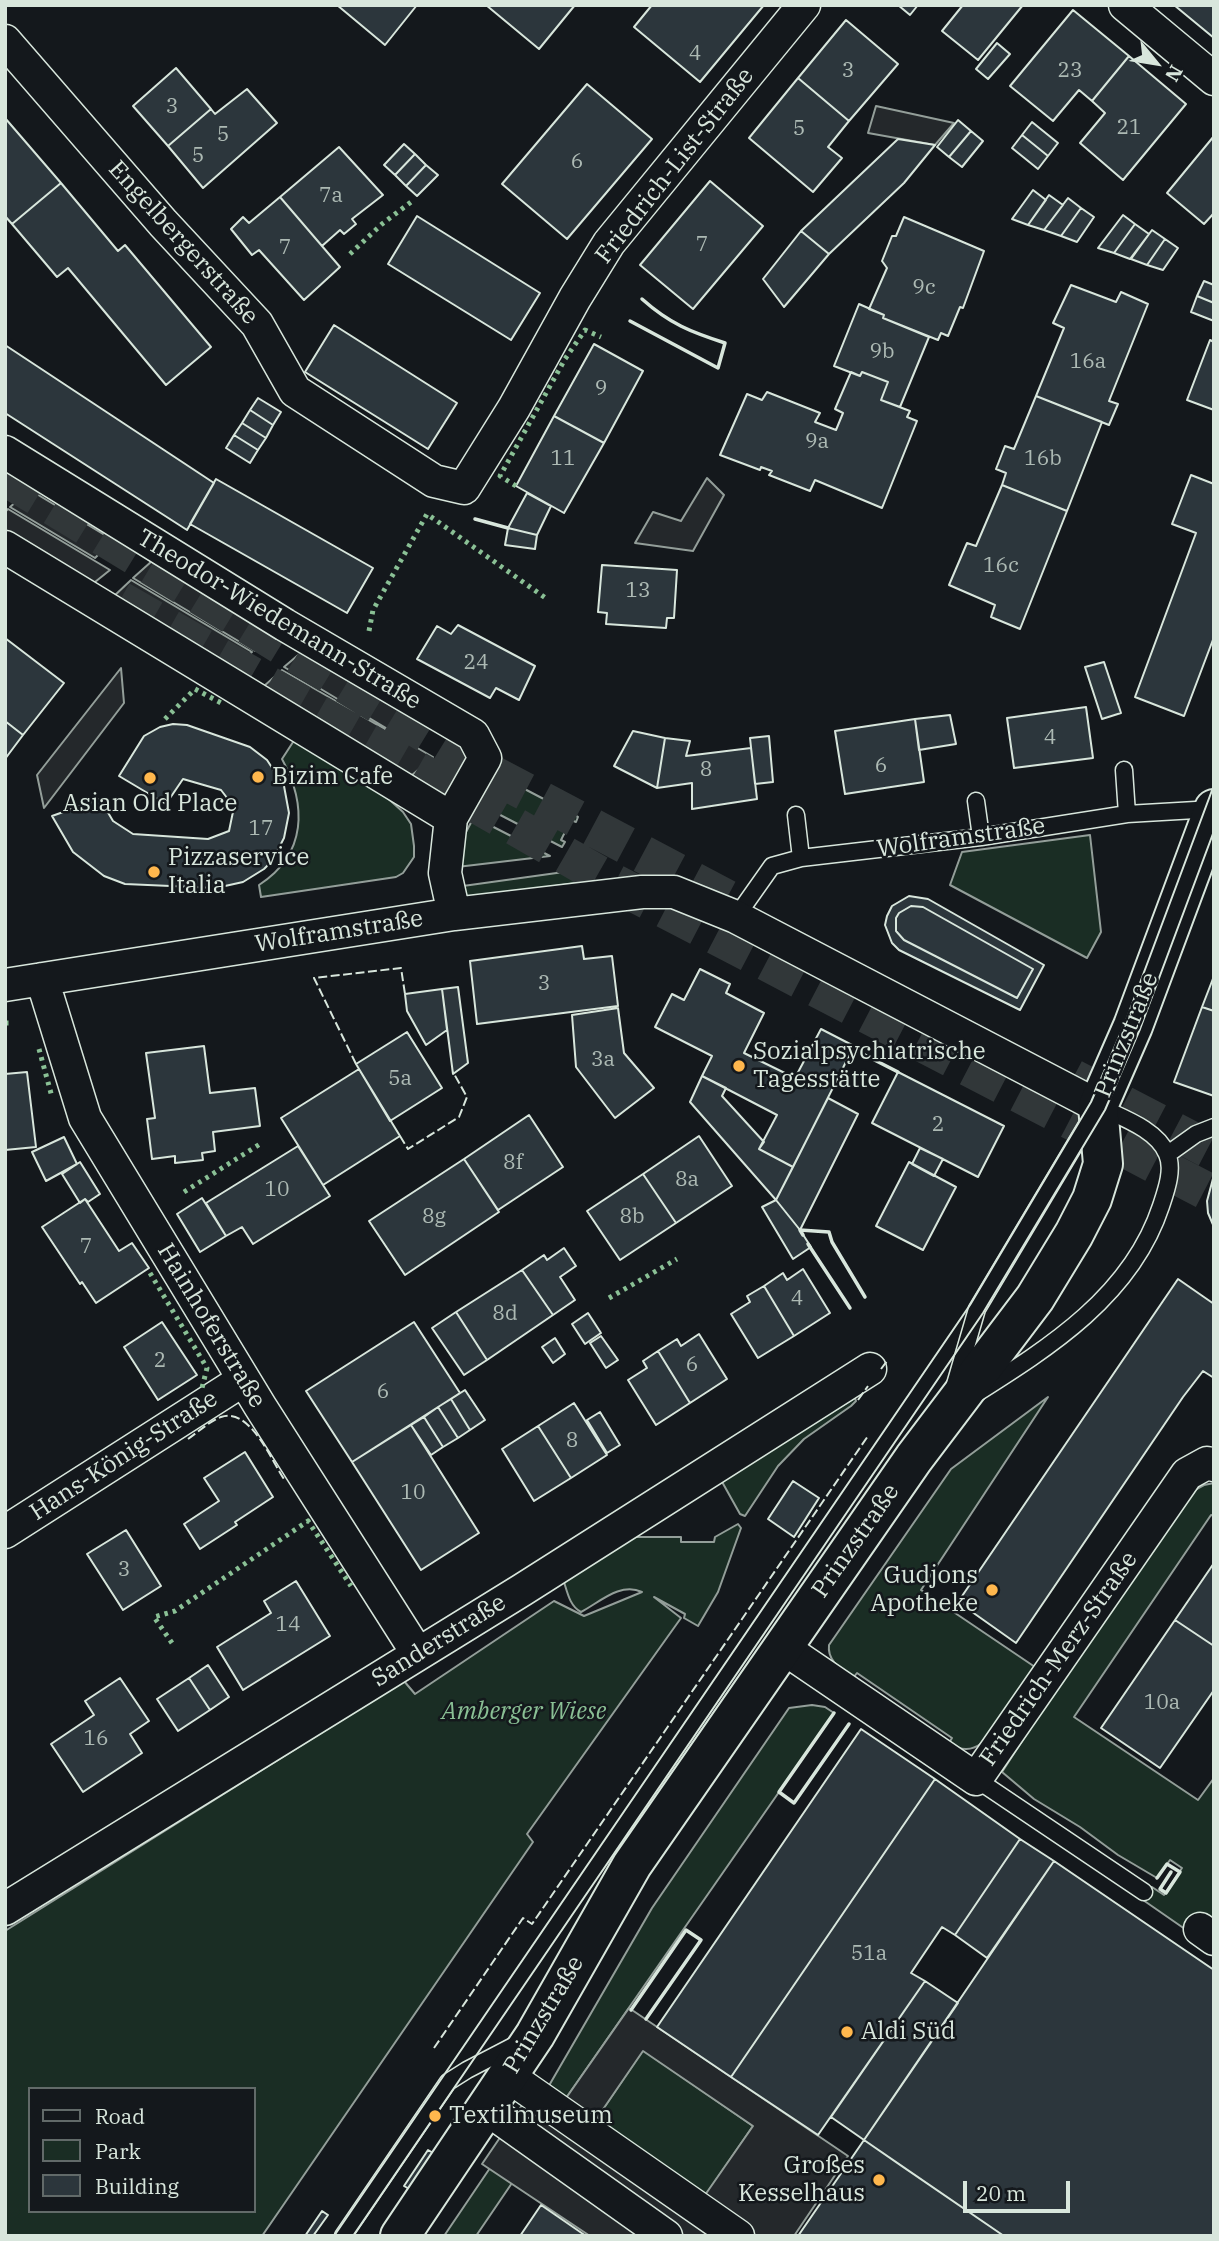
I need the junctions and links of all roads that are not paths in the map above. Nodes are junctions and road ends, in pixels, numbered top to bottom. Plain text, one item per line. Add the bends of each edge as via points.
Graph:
1 (804, 5) edge
2 (1125, 5) edge
3 (5, 41) edge
4 (1214, 79) edge
5 (5, 452) edge
6 (434, 481) joint
7 (5, 547) edge
8 (1124, 770) dead end
9 (976, 801) dead end
10 (1214, 809) edge
11 (1127, 814) junction
12 (796, 815) dead end
13 (451, 818) junction
14 (981, 837) junction
15 (801, 858) junction
16 (454, 914) junction
17 (736, 918) junction
18 (42, 979) junction
19 (5, 985) edge
20 (1098, 1106) junction
21 (1214, 1127) edge
22 (1168, 1154) junction
23 (870, 1369) dead end
24 (243, 1380) junction
25 (947, 1412) junction
26 (1214, 1465) edge
27 (5, 1532) edge
28 (782, 1647) junction
29 (418, 1654) junction
30 (976, 1779) junction
31 (1144, 1892) dead end
32 (5, 1909) edge
33 (535, 2035) junction
34 (508, 2076) junction
35 (487, 2109) junction
36 (343, 2236) edge
37 (400, 2236) edge
38 (666, 2236) edge
39 (738, 2236) edge

1 - 6 street, Friedrich-List-Straße via 609,243 464,488
2 - 4 street
3 - 6 street, Engelbergerstraße via 257,324 295,391
5 - 13 street, Theodor-Wiedemann-Straße via 473,735 485,758
7 - 13 street
8 - 11 lane
9 - 14 lane
10 - 11 lane, Wolframstraße
10 - 20 street, Prinzstraße
11 - 14 lane, Wolframstraße
12 - 15 lane
13 - 16 street, Theodor-Wiedemann-Straße via 445,873
14 - 15 lane, Wolframstraße
15 - 17 lane, Wolframstraße via 772,866
16 - 17 street, Wolframstraße via 674,892
16 - 18 street, Wolframstraße
17 - 20 street
18 - 19 street, Wolframstraße
18 - 24 street, Hainhoferstraße via 85,1118
20 - 22 lane via 1155,1138
20 - 25 street, Prinzstraße via 1103,1164 1086,1211 1035,1298
21 - 22 lane
22 - 25 lane via 1165,1193 1148,1240 1110,1294 1064,1334
23 - 29 street, Sanderstraße
24 - 27 street, Hans-König-Straße
24 - 29 street, Hainhoferstraße
25 - 28 street, Prinzstraße
26 - 30 street, Friedrich-Merz-Straße via 1207,1463 1187,1475
28 - 30 street, Friedrich-Merz-Straße
28 - 33 street, Prinzstraße via 632,1865
29 - 32 street, Sanderstraße
30 - 31 lane
33 - 34 street, Prinzstraße
33 - 36 lane via 448,2082
34 - 35 street, Prinzstraße
34 - 39 street
35 - 37 street, Prinzstraße
35 - 38 street

